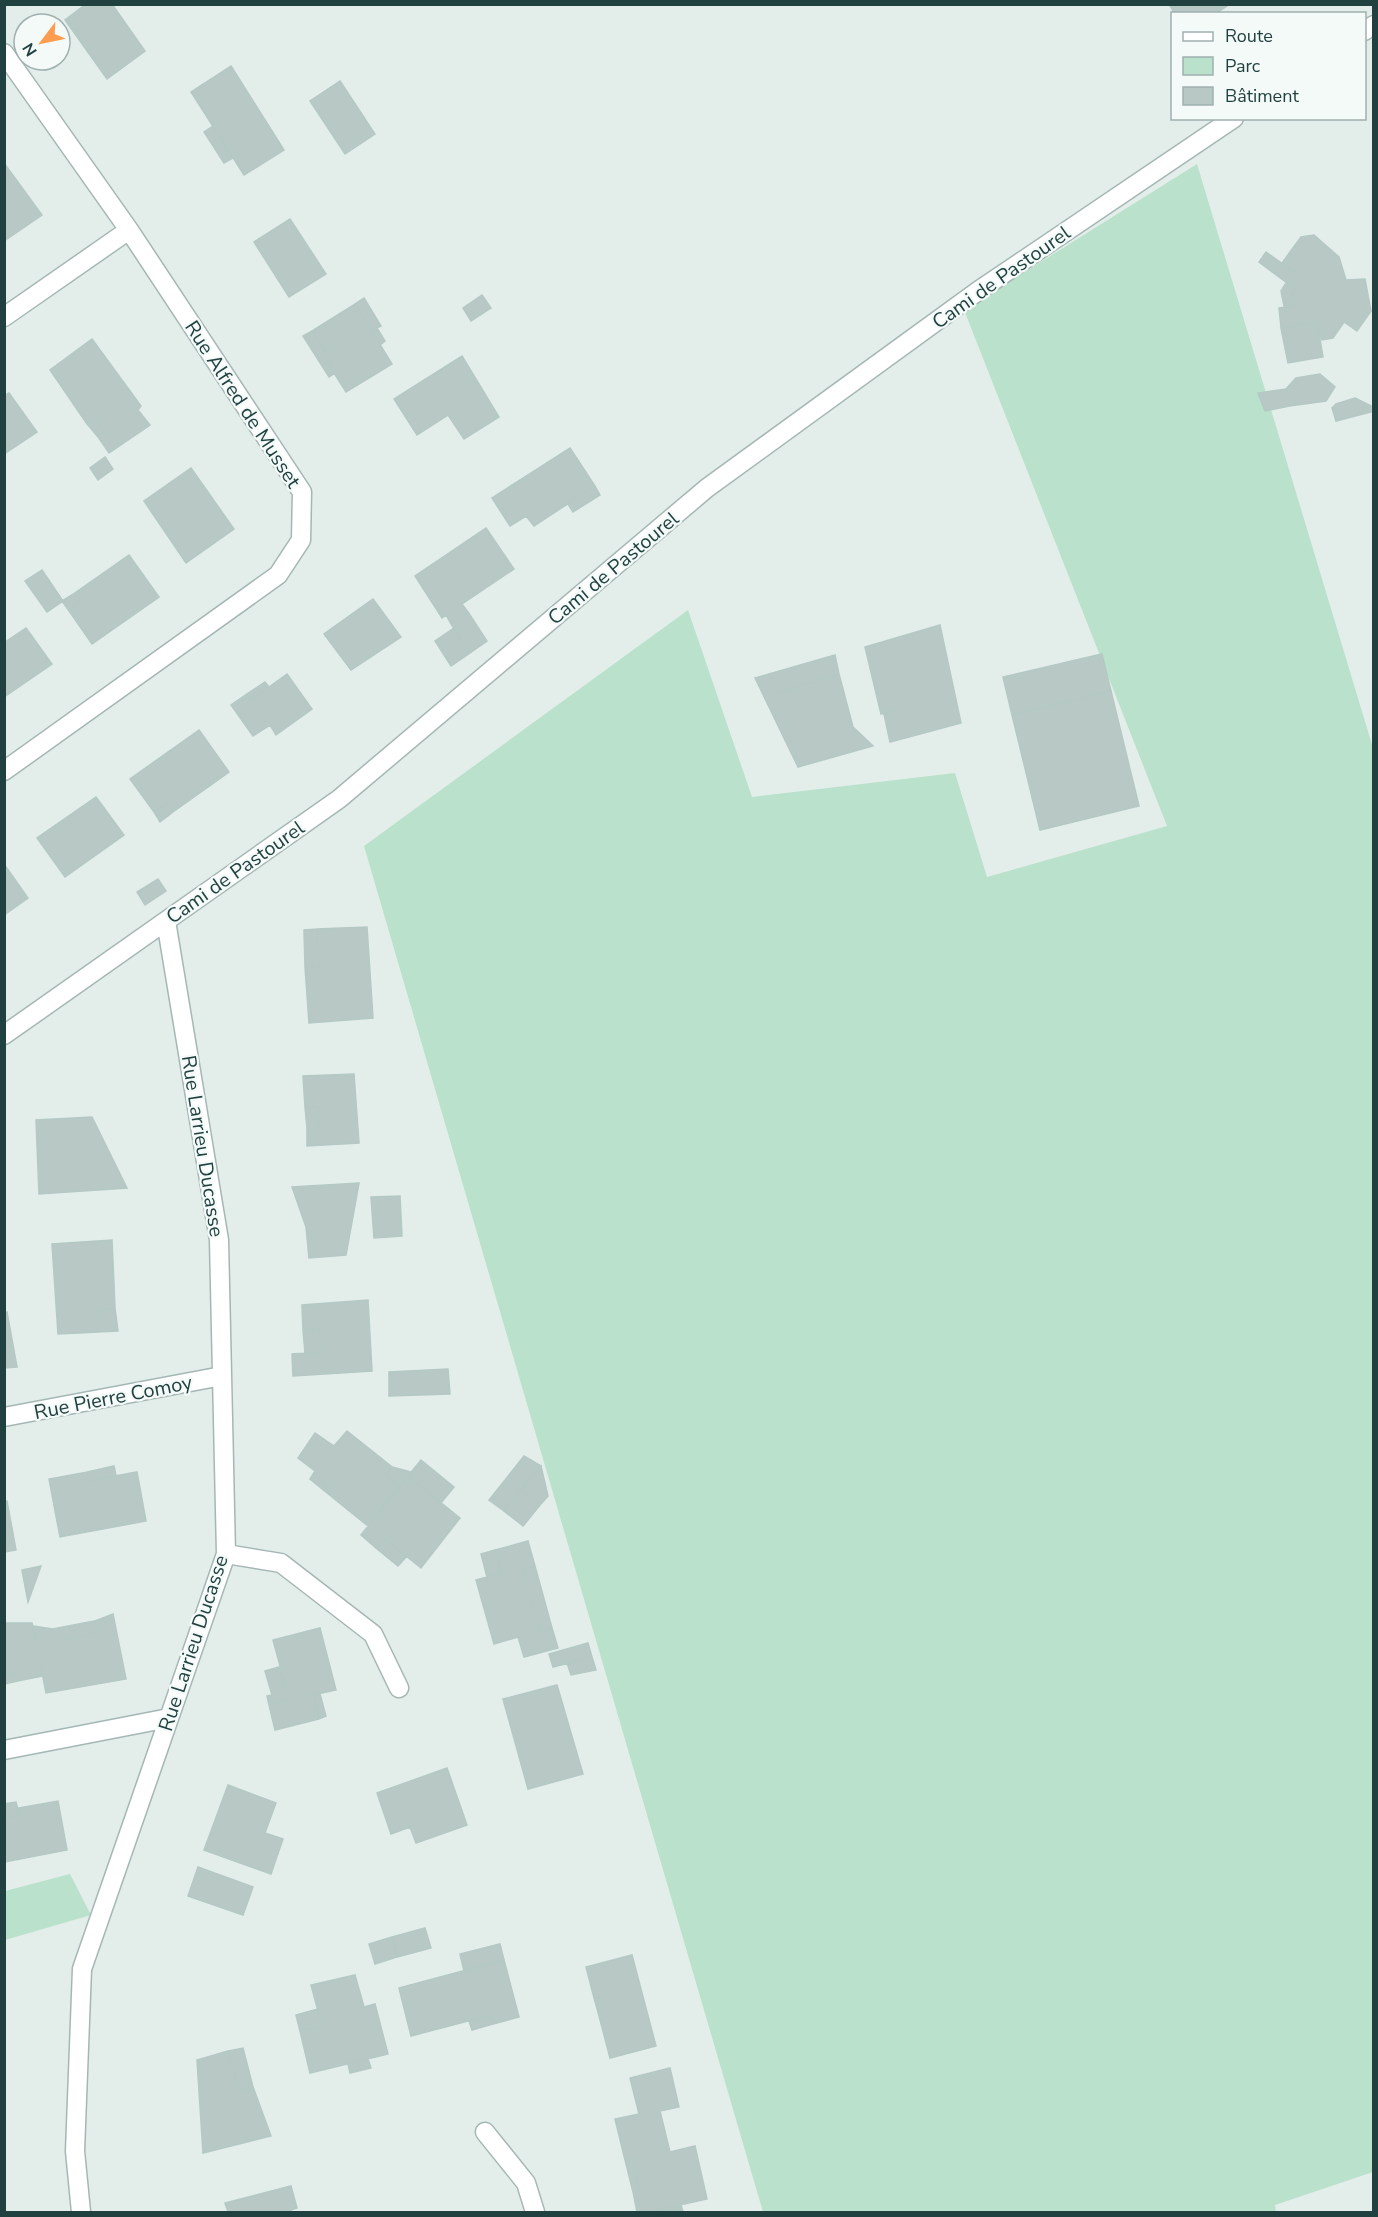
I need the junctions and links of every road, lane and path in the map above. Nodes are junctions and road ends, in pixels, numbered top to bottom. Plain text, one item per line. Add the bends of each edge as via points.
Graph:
1 (4, 53) edge
2 (1231, 120) edge
3 (129, 230) junction
4 (4, 317) edge
5 (4, 771) edge
6 (166, 921) junction
7 (4, 1035) edge
8 (222, 1376) junction
9 (4, 1417) edge
10 (226, 1554) junction
11 (399, 1688) dead end
12 (169, 1718) junction
13 (4, 1750) edge
14 (485, 2132) dead end
15 (81, 2212) edge
16 (535, 2212) edge

1 - 3 street, Rue Alfred de Musset
2 - 6 street, Cami de Pastourel via 978,291 707,488 339,799
3 - 4 street
3 - 5 street, Rue Alfred de Musset via 302,492 301,540 278,575
6 - 7 street, Cami de Pastourel
6 - 8 street, Rue Larrieu Ducasse via 219,1240
8 - 9 street, Rue Pierre Comoy
8 - 10 street, Rue Larrieu Ducasse
10 - 11 street via 281,1563 346,1613 373,1634
10 - 12 street, Rue Larrieu Ducasse
12 - 13 street
12 - 15 street, Rue Larrieu Ducasse via 82,1969 75,2151
14 - 16 street via 526,2183

